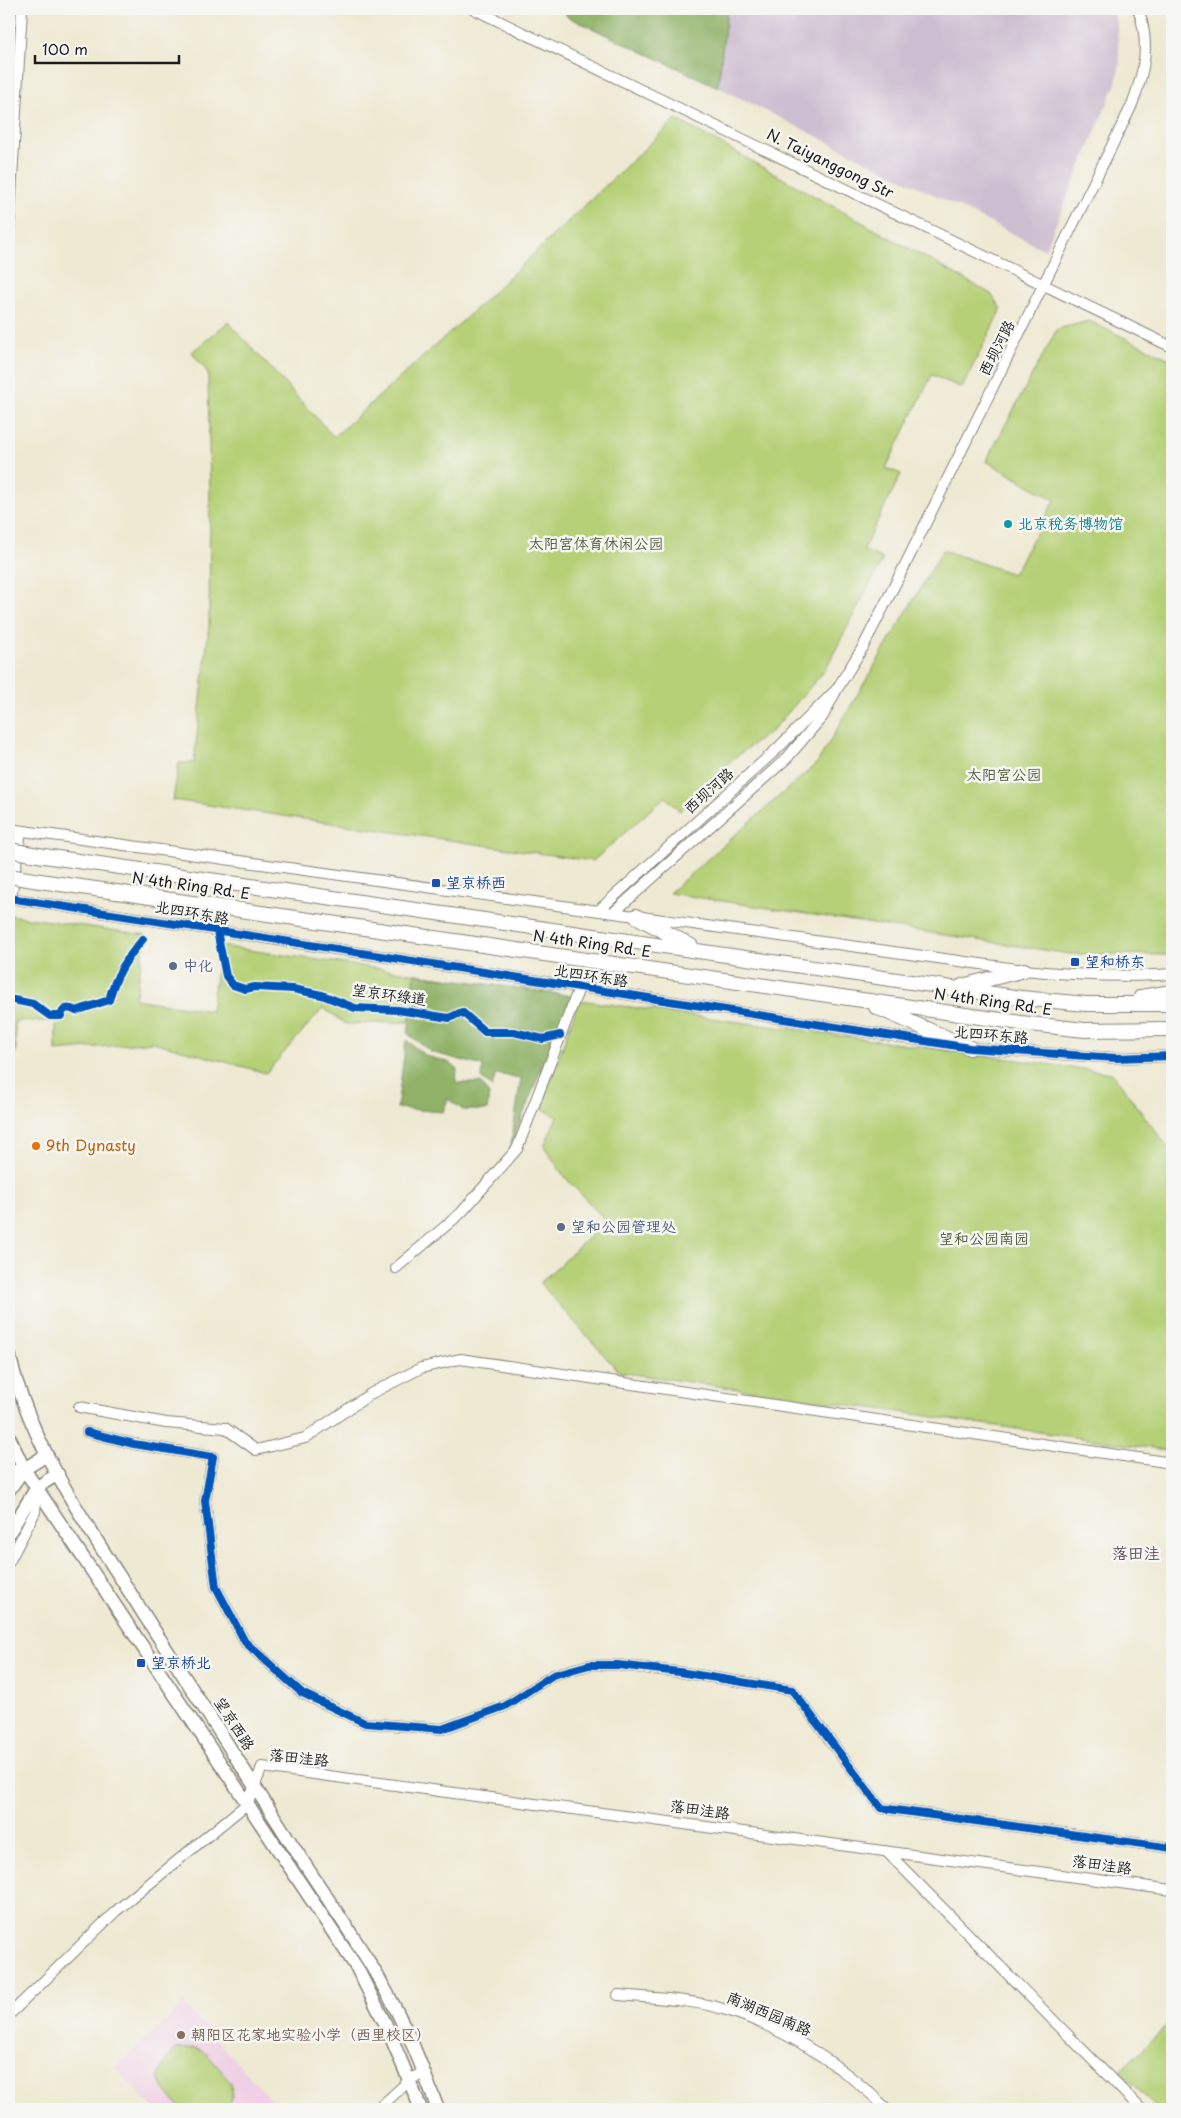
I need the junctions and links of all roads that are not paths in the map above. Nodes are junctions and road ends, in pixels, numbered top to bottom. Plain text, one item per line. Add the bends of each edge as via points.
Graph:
1 (22, 9) edge
2 (474, 9) edge
3 (1140, 10) edge
4 (9, 230) edge
5 (1045, 284) junction
6 (1172, 347) edge
7 (837, 689) junction
8 (9, 829) edge
9 (21, 831) junction
10 (9, 836) edge
11 (9, 850) edge
12 (9, 876) edge
13 (10, 898) edge
14 (598, 911) junction
15 (613, 913) junction
16 (636, 916) junction
17 (701, 951) junction
18 (1024, 970) junction
19 (1172, 974) edge
20 (579, 988) junction
21 (955, 988) junction
22 (1172, 992) edge
23 (859, 1000) junction
24 (1086, 1004) junction
25 (1172, 1004) edge
26 (1172, 1029) edge
27 (970, 1048) junction
28 (1172, 1056) edge
29 (396, 1268) dead end
30 (9, 1353) edge
31 (79, 1407) dead end
32 (87, 1432) dead end
33 (9, 1437) edge
34 (47, 1455) junction
35 (1172, 1463) edge
36 (24, 1469) junction
37 (9, 1471) edge
38 (58, 1474) junction
39 (37, 1487) junction
40 (9, 1490) edge
41 (9, 1534) edge
42 (9, 1562) edge
43 (255, 1787) junction
44 (248, 1803) junction
45 (1172, 1848) edge
46 (886, 1851) junction
47 (1172, 1890) edge
48 (618, 1995) dead end
49 (9, 2014) edge
50 (423, 2072) junction
51 (410, 2080) junction
52 (378, 2109) edge
53 (421, 2109) edge
54 (438, 2109) edge
55 (887, 2109) edge
56 (1141, 2109) edge

1 - 4 street
2 - 5 street, N. Taiyanggong Str
3 - 5 street, 西坝河路 via 1146,48 1141,83
5 - 6 street, N. Taiyanggong Str
5 - 7 street, 西坝河路 via 863,647
7 - 14 street, 西坝河路 via 778,748
7 - 15 street, 西坝河路 via 823,716 787,758
8 - 9 street
9 - 10 street
9 - 13 street
9 - 14 street
11 - 17 highway, N 4th Ring Rd. E, bridge
12 - 23 highway, N 4th Ring Rd. E, bridge
13 - 20 street, 北四环东路
14 - 15 street
15 - 16 street
16 - 17 highway
16 - 18 street
17 - 21 highway, N 4th Ring Rd. E
18 - 19 street via 1076,975
18 - 21 highway
20 - 27 street, 北四环东路
20 - 29 street via 516,1148 461,1213
21 - 24 highway, N 4th Ring Rd. E
22 - 24 highway
23 - 26 highway, N 4th Ring Rd. E via 1085,1030
23 - 27 highway
24 - 25 highway, N 4th Ring Rd. E
27 - 28 street, 北四环东路 via 1116,1058
30 - 34 main road, 望京西路
31 - 35 street via 166,1423 225,1428 256,1450 305,1438 372,1393 421,1368 460,1359
32 - 45 street via 134,1444 213,1457 205,1501 216,1587 245,1642 302,1693 365,1723 442,1729 505,1706 553,1674 589,1665 679,1672 792,1690 881,1808
33 - 36 main road
34 - 36 main road
34 - 38 main road, 望京西路
36 - 37 street
36 - 39 main road
36 - 40 main road
38 - 39 main road
38 - 43 main road, 望京西路
39 - 41 main road
39 - 42 street via 35,1512
39 - 44 main road
43 - 44 street, 落田洼路
43 - 46 street, 落田洼路 via 262,1768
43 - 50 main road, 望京西路 via 363,1951 405,2028
44 - 49 street via 116,1911
44 - 51 main road via 358,1968
46 - 47 street, 落田洼路
46 - 56 street
48 - 55 street, 南湖西园南路 via 723,2009 774,2030 814,2051 860,2083
50 - 51 street
50 - 54 main road, 望京西路
51 - 52 street
51 - 53 main road

